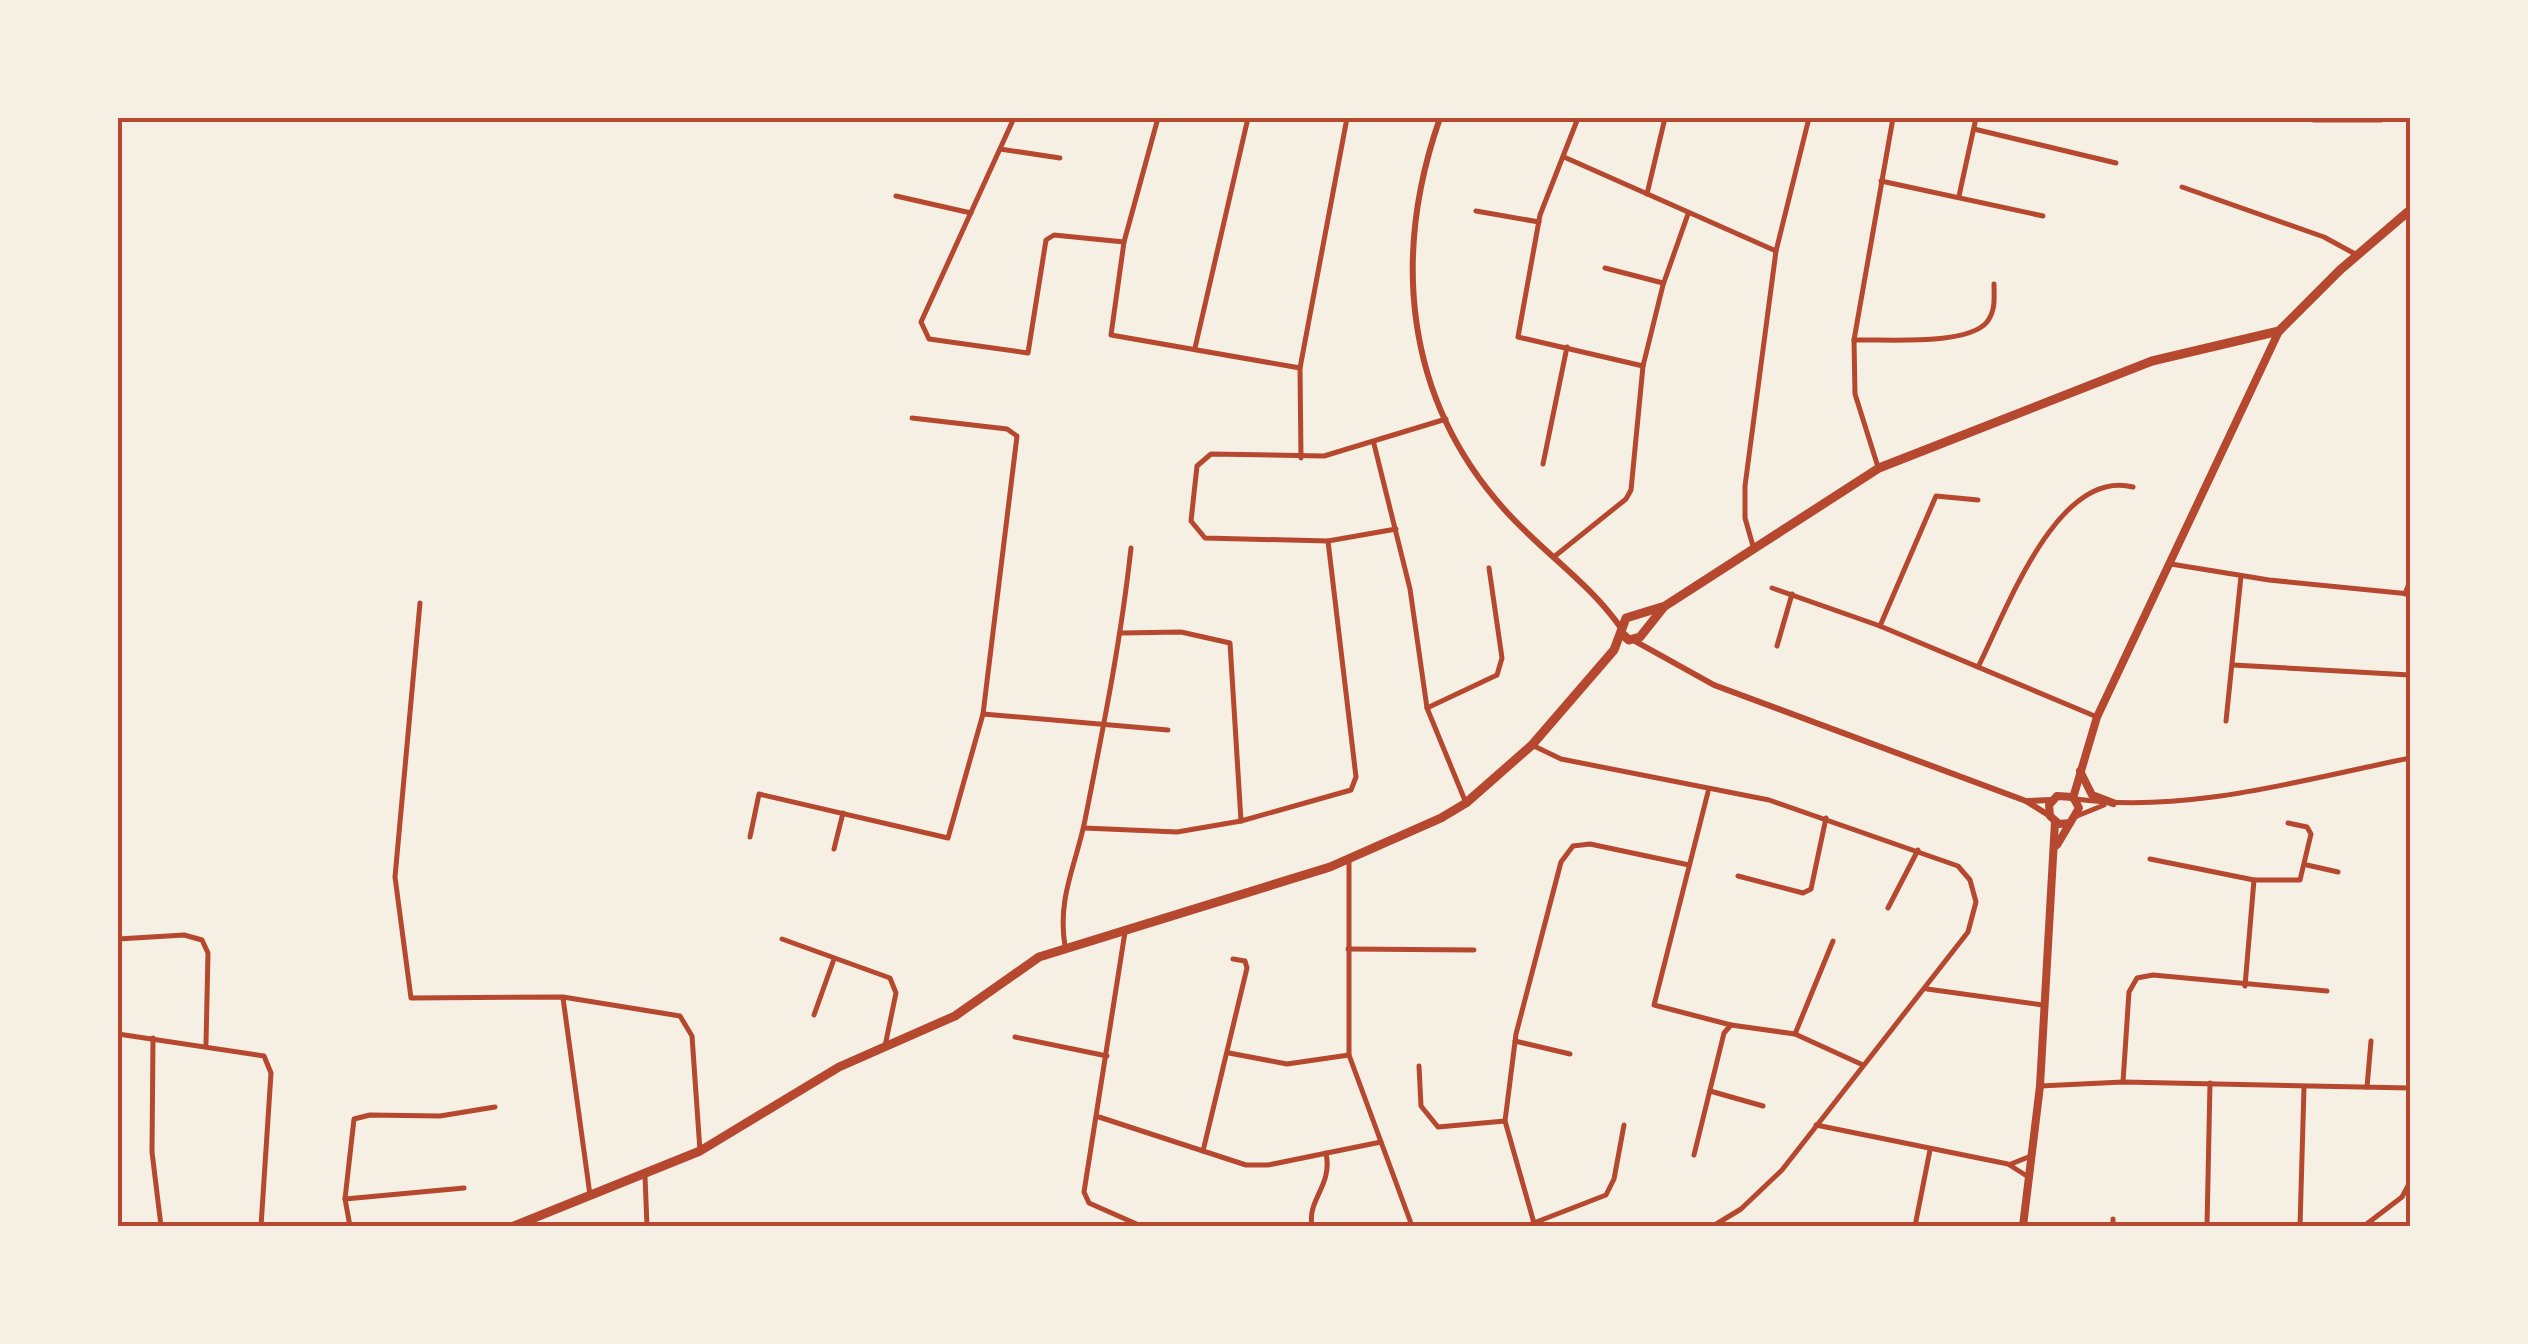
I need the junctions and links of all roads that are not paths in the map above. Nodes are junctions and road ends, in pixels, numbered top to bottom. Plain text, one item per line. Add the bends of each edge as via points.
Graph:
1 (1014, 118) edge
2 (1158, 118) edge
3 (1248, 118) edge
4 (1347, 118) edge
5 (1440, 118) edge
6 (1578, 118) edge
7 (1665, 118) edge
8 (1808, 118) edge
9 (1892, 118) edge
10 (1976, 118) edge
11 (2314, 118) edge
12 (2381, 118) edge
13 (1974, 129) junction
14 (1000, 150) junction
15 (1563, 156) junction
16 (1060, 158) dead end
17 (2116, 162) dead end
18 (1881, 181) junction
19 (2182, 188) dead end
20 (1646, 194) junction
21 (896, 196) dead end
22 (1959, 196) junction
23 (2410, 210) edge
24 (1476, 212) dead end
25 (971, 213) junction
26 (1688, 214) junction
27 (2043, 216) dead end
28 (1539, 222) junction
29 (1124, 242) junction
30 (1776, 251) junction
31 (2357, 256) junction
32 (1605, 268) dead end
33 (1663, 283) junction
34 (1994, 284) dead end
35 (2280, 331) junction
36 (1854, 340) junction
37 (1567, 347) junction
38 (1195, 350) junction
39 (1644, 366) junction
40 (1300, 368) junction
41 (912, 418) dead end
42 (1446, 419) junction
43 (1374, 444) junction
44 (1301, 458) junction
45 (1543, 464) dead end
46 (1879, 468) junction
47 (2133, 487) dead end
48 (1978, 500) dead end
49 (1396, 529) junction
50 (1328, 541) junction
51 (1753, 546) junction
52 (1130, 548) dead end
53 (1554, 556) junction
54 (2168, 563) junction
55 (1489, 568) dead end
56 (2241, 576) junction
57 (2410, 581) edge
58 (1772, 588) dead end
59 (1792, 594) junction
60 (2408, 594) edge
61 (420, 603) dead end
62 (1665, 606) junction
63 (1607, 608) junction
64 (1633, 617) junction
65 (1880, 626) junction
66 (1122, 633) junction
67 (1632, 634) junction
68 (1776, 646) dead end
69 (2234, 664) junction
70 (1978, 668) junction
71 (2410, 674) edge
72 (1427, 708) junction
73 (984, 714) junction
74 (2097, 717) junction
75 (2226, 721) dead end
76 (1104, 726) junction
77 (1168, 730) dead end
78 (1532, 745) junction
79 (2410, 758) edge
80 (2078, 767) junction
81 (1708, 792) junction
82 (2062, 794) junction
83 (2074, 798) junction
84 (2051, 800) junction
85 (2026, 801) junction
86 (1466, 803) junction
87 (2110, 803) junction
88 (843, 814) junction
89 (1826, 818) junction
90 (2052, 819) junction
91 (2074, 820) junction
92 (1242, 821) junction
93 (2288, 824) dead end
94 (1084, 828) junction
95 (750, 837) dead end
96 (2056, 848) junction
97 (834, 849) dead end
98 (1918, 850) junction
99 (2150, 859) dead end
100 (1349, 860) junction
101 (1689, 865) junction
102 (2306, 865) junction
103 (2338, 872) dead end
104 (1738, 876) dead end
105 (2254, 880) junction
106 (1888, 908) dead end
107 (1125, 931) junction
108 (118, 939) edge
109 (782, 939) dead end
110 (1832, 942) dead end
111 (1065, 946) junction
112 (1348, 949) junction
113 (1474, 950) dead end
114 (834, 959) junction
115 (1233, 959) dead end
116 (2245, 986) junction
117 (1927, 989) junction
118 (2327, 990) dead end
119 (563, 997) junction
120 (2044, 1006) junction
121 (814, 1014) dead end
122 (1731, 1025) junction
123 (118, 1034) edge
124 (1795, 1034) junction
125 (1014, 1037) dead end
126 (153, 1038) junction
127 (1515, 1040) junction
128 (2371, 1042) dead end
129 (206, 1044) junction
130 (884, 1048) junction
131 (1229, 1053) junction
132 (1570, 1054) dead end
133 (1349, 1055) junction
134 (1106, 1056) junction
135 (1863, 1065) junction
136 (1419, 1066) dead end
137 (2123, 1082) junction
138 (2210, 1083) junction
139 (2040, 1086) junction
140 (2304, 1087) junction
141 (2368, 1087) junction
142 (2410, 1088) edge
143 (1710, 1090) junction
144 (1763, 1106) dead end
145 (495, 1107) dead end
146 (1098, 1116) junction
147 (1505, 1121) junction
148 (1624, 1125) dead end
149 (1816, 1126) junction
150 (1381, 1142) junction
151 (700, 1150) junction
152 (1930, 1150) junction
153 (1202, 1151) junction
154 (1326, 1153) junction
155 (1694, 1155) dead end
156 (2031, 1156) junction
157 (2008, 1164) junction
158 (645, 1176) junction
159 (2030, 1178) junction
160 (2410, 1182) edge
161 (464, 1188) dead end
162 (590, 1198) junction
163 (345, 1199) junction
164 (1534, 1223) junction
165 (161, 1226) edge
166 (262, 1226) edge
167 (350, 1226) edge
168 (514, 1226) edge
169 (647, 1226) edge
170 (1140, 1226) edge
171 (1312, 1226) edge
172 (1412, 1226) edge
173 (1526, 1226) edge
174 (1713, 1226) edge
175 (1915, 1226) edge
176 (2022, 1226) edge
177 (2207, 1226) edge
178 (2300, 1226) edge
179 (2364, 1226) edge

1 - 14 street
2 - 29 street
3 - 38 street
4 - 40 street
5 - 42 street via 1416,204 1410,270 1426,367
6 - 15 street
7 - 20 street
8 - 30 street
9 - 18 street
10 - 13 street
11 - 12 main road
13 - 17 street
13 - 22 street
14 - 16 street
14 - 25 street
15 - 20 street
15 - 28 street
18 - 22 street
18 - 36 street
19 - 31 street via 2324,237
20 - 26 street
21 - 25 street
22 - 27 street
23 - 31 main road
24 - 28 street
25 - 29 street via 921,322 929,339 1028,353 1046,240 1054,235
26 - 30 street
26 - 33 street
28 - 37 street via 1518,337
29 - 38 street via 1111,336
30 - 51 street via 1745,486 1744,518
31 - 35 main road
32 - 33 street
33 - 39 street
34 - 36 street via 1994,310 1984,326 1956,337
35 - 46 main road via 2152,361
35 - 54 main road
36 - 46 street via 1855,394
37 - 39 street
37 - 45 street
38 - 40 street
39 - 53 street via 1631,490
40 - 44 street
41 - 73 street via 1008,429 1018,436
42 - 43 street
42 - 53 street via 1475,472
43 - 44 street
43 - 49 street
44 - 50 street via 1202,458 1192,521 1200,536 1212,538
46 - 51 main road
47 - 70 street via 2118,483 2095,491 2050,527
48 - 65 street via 1936,496
49 - 50 street
49 - 72 street
50 - 92 street via 1355,784 1342,794
51 - 62 main road
52 - 66 street
53 - 63 street
54 - 56 street
54 - 74 main road
55 - 72 street via 1502,658 1497,675
56 - 60 street
56 - 69 street
57 - 60 street
58 - 59 street
59 - 65 street
59 - 68 street
61 - 119 street via 395,877 411,998
62 - 64 main road
62 - 67 main road
63 - 64 street
63 - 67 street
64 - 67 main road
64 - 67 main road
65 - 70 street
66 - 76 street
66 - 92 street via 1181,632 1230,643
67 - 78 main road
67 - 85 street via 1714,685
69 - 71 street
69 - 75 street
70 - 74 street
72 - 86 street
73 - 76 street
73 - 88 street via 948,838
74 - 80 main road
76 - 77 street
76 - 94 street
78 - 81 street via 1560,759
78 - 86 main road
79 - 87 street via 2206,799
80 - 82 main road
80 - 83 main road
80 - 87 main road via 2092,796
81 - 89 street via 1769,800
81 - 101 street
82 - 83 main road
82 - 84 main road
83 - 87 street
83 - 91 main road
84 - 85 street
84 - 90 main road
85 - 90 street
86 - 100 main road
87 - 91 street
88 - 95 street via 759,794
88 - 97 street
89 - 98 street
89 - 104 street via 1810,889 1803,893
90 - 91 main road
90 - 96 main road
91 - 96 main road
92 - 94 street via 1177,832
93 - 102 street via 2310,830
94 - 111 street via 1062,902
96 - 120 main road
98 - 106 street
98 - 117 street via 1958,866 1976,902 1968,932
99 - 105 street
100 - 107 main road
100 - 112 street
101 - 122 street via 1654,1005
101 - 127 street via 1573,846 1560,862
102 - 103 street
102 - 105 street via 2296,881
105 - 116 street
107 - 111 main road
107 - 134 street
108 - 129 street via 202,940 208,953
109 - 114 street
110 - 124 street
111 - 130 main road via 955,1016
112 - 113 street
112 - 133 street
114 - 121 street
114 - 130 street via 895,985
115 - 131 street via 1247,968
116 - 118 street
116 - 137 street via 2137,978 2129,992
117 - 120 street
117 - 135 street
119 - 151 street via 680,1016 688,1023
119 - 162 street
120 - 139 main road
122 - 124 street
122 - 143 street
123 - 126 street
124 - 135 street
125 - 134 street
126 - 129 street
126 - 165 street via 152,1152
127 - 132 street
127 - 147 street
128 - 141 street
129 - 166 street via 251,1050 268,1061
130 - 151 main road via 839,1067
131 - 133 street via 1288,1064
131 - 153 street
133 - 150 street
134 - 146 street
135 - 149 street
136 - 147 street via 1421,1106 1438,1127
137 - 138 street
137 - 139 street
138 - 140 street
138 - 177 street
139 - 156 main road
140 - 141 street
140 - 178 street
141 - 142 street
143 - 144 street
143 - 155 street
145 - 163 street via 354,1119
146 - 153 street
146 - 170 street via 1086,1199
147 - 164 street
148 - 164 street via 1606,1195
149 - 152 street
149 - 174 street via 1773,1180
150 - 154 street
150 - 172 street
151 - 158 main road
152 - 157 street
152 - 175 street
153 - 154 street via 1268,1166
154 - 171 street via 1330,1174 1314,1204
156 - 157 street
156 - 159 main road
157 - 159 street
158 - 162 main road
158 - 169 street
159 - 176 main road
160 - 179 street via 2402,1197
161 - 163 street
162 - 168 main road
163 - 167 street
164 - 173 street

